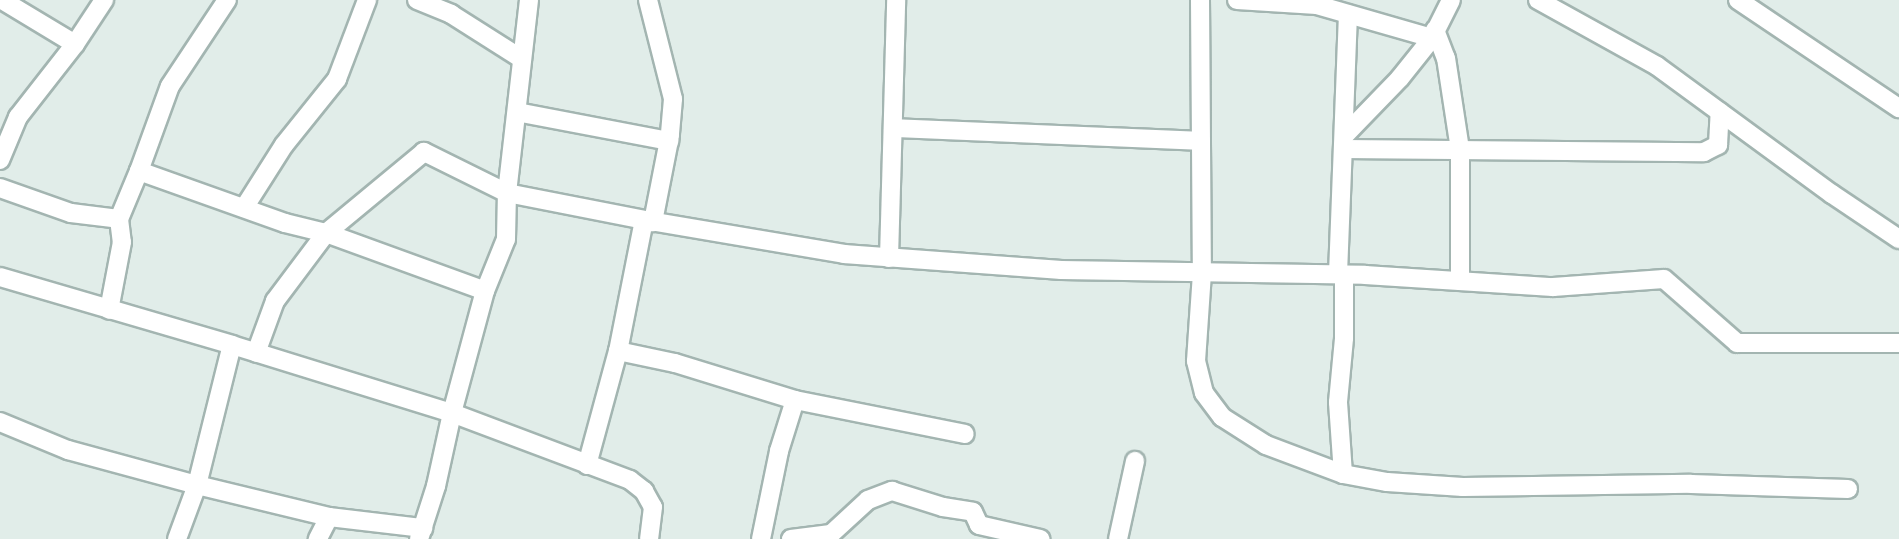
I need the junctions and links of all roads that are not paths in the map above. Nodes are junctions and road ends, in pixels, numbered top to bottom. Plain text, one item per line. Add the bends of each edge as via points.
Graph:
1 (2, 0) edge
2 (104, 0) edge
3 (227, 0) edge
4 (367, 0) edge
5 (417, 0) edge
6 (529, 0) edge
7 (648, 0) edge
8 (896, 0) edge
9 (1200, 0) edge
10 (1237, 0) edge
11 (1451, 0) edge
12 (1538, 0) edge
13 (1738, 0) edge
14 (1348, 14) junction
15 (1433, 34) junction
16 (75, 44) junction
17 (523, 59) junction
18 (1899, 108) edge
19 (517, 112) junction
20 (1720, 112) junction
21 (893, 128) junction
22 (669, 141) junction
23 (1201, 141) junction
24 (1344, 142) junction
25 (1460, 150) junction
26 (0, 160) edge
27 (139, 170) junction
28 (0, 188) edge
29 (507, 193) junction
30 (244, 208) junction
31 (119, 219) junction
32 (649, 221) junction
33 (326, 233) junction
34 (1899, 239) edge
35 (888, 258) junction
36 (1202, 273) junction
37 (1341, 274) junction
38 (0, 277) edge
39 (1460, 281) junction
40 (485, 291) junction
41 (109, 310) junction
42 (1899, 343) edge
43 (232, 345) junction
44 (618, 351) junction
45 (256, 353) junction
46 (795, 400) junction
47 (452, 414) junction
48 (0, 422) edge
49 (965, 434) dead end
50 (1135, 461) dead end
51 (587, 465) junction
52 (1343, 474) junction
53 (197, 485) junction
54 (1848, 489) dead end
55 (329, 517) junction
56 (421, 534) edge
57 (177, 539) edge
58 (318, 539) edge
59 (649, 539) edge
60 (761, 539) edge
61 (791, 539) edge
62 (1040, 539) edge
63 (1118, 539) edge

1 - 16 street
2 - 16 street
3 - 27 street via 170,86
4 - 30 street via 337,79 284,145
5 - 17 street via 451,14
6 - 17 street
7 - 22 street via 673,99
8 - 21 street
9 - 23 street
10 - 14 street via 1317,5
11 - 15 street
12 - 20 street via 1657,66
13 - 18 street
14 - 15 street
14 - 24 street
15 - 24 street
15 - 25 street via 1446,58
16 - 26 street via 18,117
17 - 19 street
19 - 22 street
19 - 29 street
20 - 25 street via 1718,145 1704,152
20 - 34 street
21 - 23 street
21 - 35 street
22 - 32 street
23 - 36 street
24 - 25 street
24 - 37 street
25 - 39 street
27 - 30 street
27 - 31 street
28 - 31 street via 71,213
29 - 32 street
29 - 33 street via 424,152
29 - 40 street via 506,239
30 - 33 street
31 - 41 street via 122,242
32 - 35 street
32 - 44 street
33 - 40 street
33 - 45 street via 275,301
35 - 36 street via 1062,270
36 - 37 street
36 - 52 street via 1196,361 1204,393 1222,417 1266,444
37 - 39 street
37 - 52 street via 1344,338 1338,402
38 - 41 street
39 - 42 street via 1553,287 1664,279 1737,343
40 - 47 street
41 - 43 street
43 - 45 street
43 - 53 street
44 - 46 street via 675,363
44 - 51 street
45 - 47 street
46 - 49 street
46 - 60 street
47 - 51 street
47 - 56 street
48 - 53 street via 68,450
50 - 63 street
51 - 59 street via 630,480 650,501
52 - 54 street via 1463,487 1690,484
53 - 55 street
53 - 57 street
55 - 56 street
55 - 58 street
61 - 62 street via 831,534 868,500 892,491 973,512 979,525

